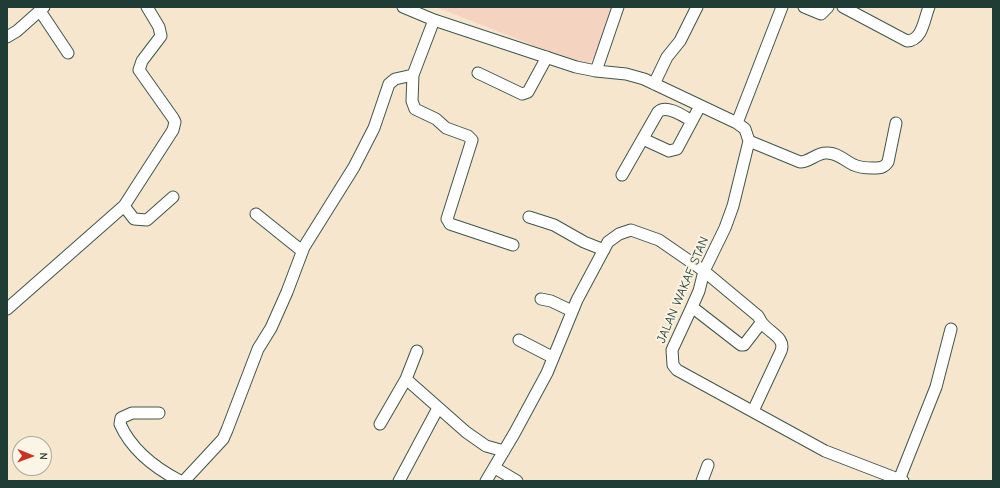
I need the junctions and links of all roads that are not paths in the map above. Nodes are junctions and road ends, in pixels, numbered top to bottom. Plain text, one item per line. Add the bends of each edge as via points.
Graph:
1 (147, 7) edge
2 (403, 7) edge
3 (618, 7) edge
4 (697, 7) edge
5 (782, 7) edge
6 (804, 7) edge
7 (828, 7) edge
8 (843, 7) edge
9 (928, 7) edge
10 (42, 9) edge
11 (434, 20) junction
12 (7, 37) edge
13 (68, 53) dead end
14 (548, 57) junction
15 (596, 71) junction
16 (478, 73) dead end
17 (413, 75) junction
18 (654, 84) junction
19 (700, 106) junction
20 (692, 121) junction
21 (896, 122) dead end
22 (737, 123) junction
23 (643, 139) junction
24 (749, 141) junction
25 (622, 175) dead end
26 (173, 197) dead end
27 (124, 206) junction
28 (256, 214) dead end
29 (529, 217) dead end
30 (512, 245) dead end
31 (604, 250) junction
32 (302, 251) junction
33 (704, 271) junction
34 (541, 299) dead end
35 (692, 307) junction
36 (7, 310) edge
37 (572, 311) junction
38 (761, 323) junction
39 (952, 329) dead end
40 (518, 340) dead end
41 (417, 351) dead end
42 (552, 357) junction
43 (406, 379) junction
44 (438, 408) junction
45 (753, 411) junction
46 (159, 413) dead end
47 (380, 424) dead end
48 (504, 451) junction
49 (708, 466) dead end
50 (495, 468) junction
51 (901, 480) edge
52 (180, 481) edge
53 (184, 481) edge
54 (399, 481) edge
55 (486, 481) edge
56 (517, 481) edge
57 (702, 481) edge

1 - 27 street via 159,27 161,36 142,61 139,70 173,118 175,126
2 - 11 street
3 - 15 street
4 - 18 street
5 - 22 street
6 - 7 street via 821,14
8 - 9 street via 907,41 916,39 919,35
10 - 12 street
10 - 13 street
11 - 14 street
11 - 17 street
14 - 15 street
14 - 16 street via 528,92 522,94
15 - 18 street via 626,74
17 - 30 street via 412,101 415,109 472,140 447,219 450,224
17 - 32 street via 395,79 389,84 371,135
18 - 19 street
19 - 20 street
19 - 22 street
20 - 23 street via 677,149 673,151
20 - 23 street via 662,108
21 - 24 street via 888,162 881,168 861,168 826,152 807,162 800,162
22 - 24 street via 745,130
23 - 25 street
24 - 33 street, JALAN WAKAF STAN via 733,206
26 - 27 street via 146,220 134,219
27 - 36 street
28 - 32 street
29 - 31 street via 554,225
31 - 33 street via 608,242 619,234 631,230 658,240
31 - 37 street
32 - 53 street via 271,328 258,349 223,439
33 - 35 street, JALAN WAKAF STAN
33 - 38 street via 758,316
34 - 37 street via 552,301
35 - 38 street via 741,345
35 - 45 street, JALAN WAKAF STAN via 672,350 673,365 677,370
37 - 42 street
38 - 45 street via 780,339 782,347
39 - 51 street via 936,387
40 - 42 street
41 - 43 street
42 - 48 street via 547,373
43 - 44 street
43 - 47 street
44 - 48 street via 486,446
44 - 54 street
45 - 51 street, JALAN WAKAF STAN via 825,451
46 - 52 street via 132,413 121,418 120,424 134,446 158,469
48 - 50 street
49 - 57 street
50 - 55 street
50 - 56 street

